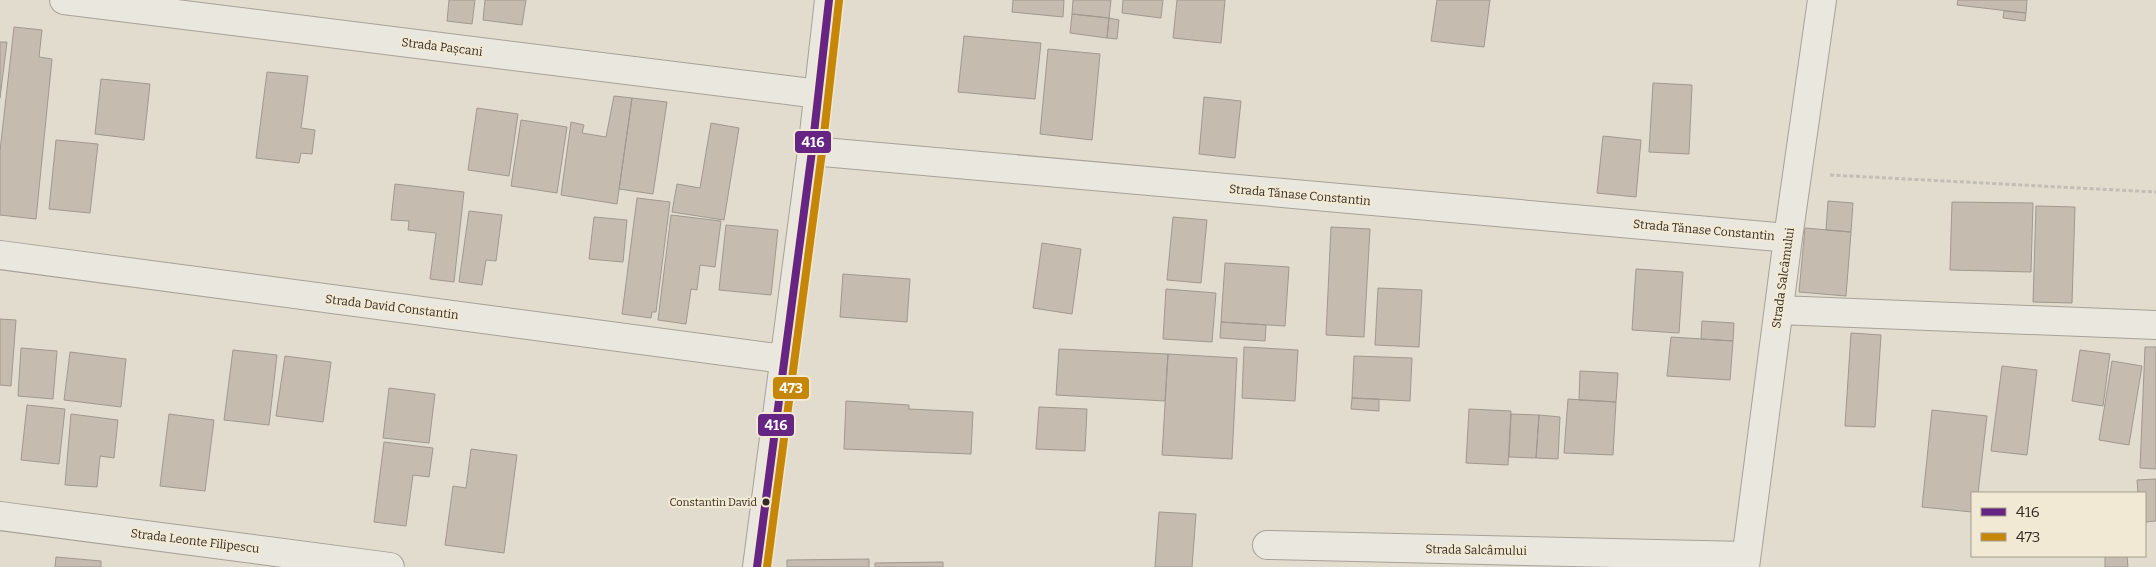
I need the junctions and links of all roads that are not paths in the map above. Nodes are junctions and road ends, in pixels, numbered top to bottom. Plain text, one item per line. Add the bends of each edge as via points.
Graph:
1 (64, 0) edge
2 (829, 0) edge
3 (1822, 0) edge
4 (820, 94) junction
5 (812, 152) junction
6 (1788, 238) junction
7 (0, 255) edge
8 (1779, 310) junction
9 (2156, 326) edge
10 (784, 359) junction
11 (0, 516) edge
12 (1267, 545) dead end
13 (1745, 562) edge
14 (390, 567) edge
15 (757, 567) edge

1 - 4 street, Strada Pașcani
2 - 4 street
3 - 6 street, Strada Salcâmului
4 - 5 street
5 - 6 street, Strada Tănase Constantin
5 - 10 street
6 - 8 street, Strada Salcâmului
7 - 10 street, Strada David Constantin
8 - 9 street
8 - 13 street, Strada Salcâmului
10 - 15 street
11 - 14 street, Strada Leonte Filipescu
12 - 13 street, Strada Salcâmului

